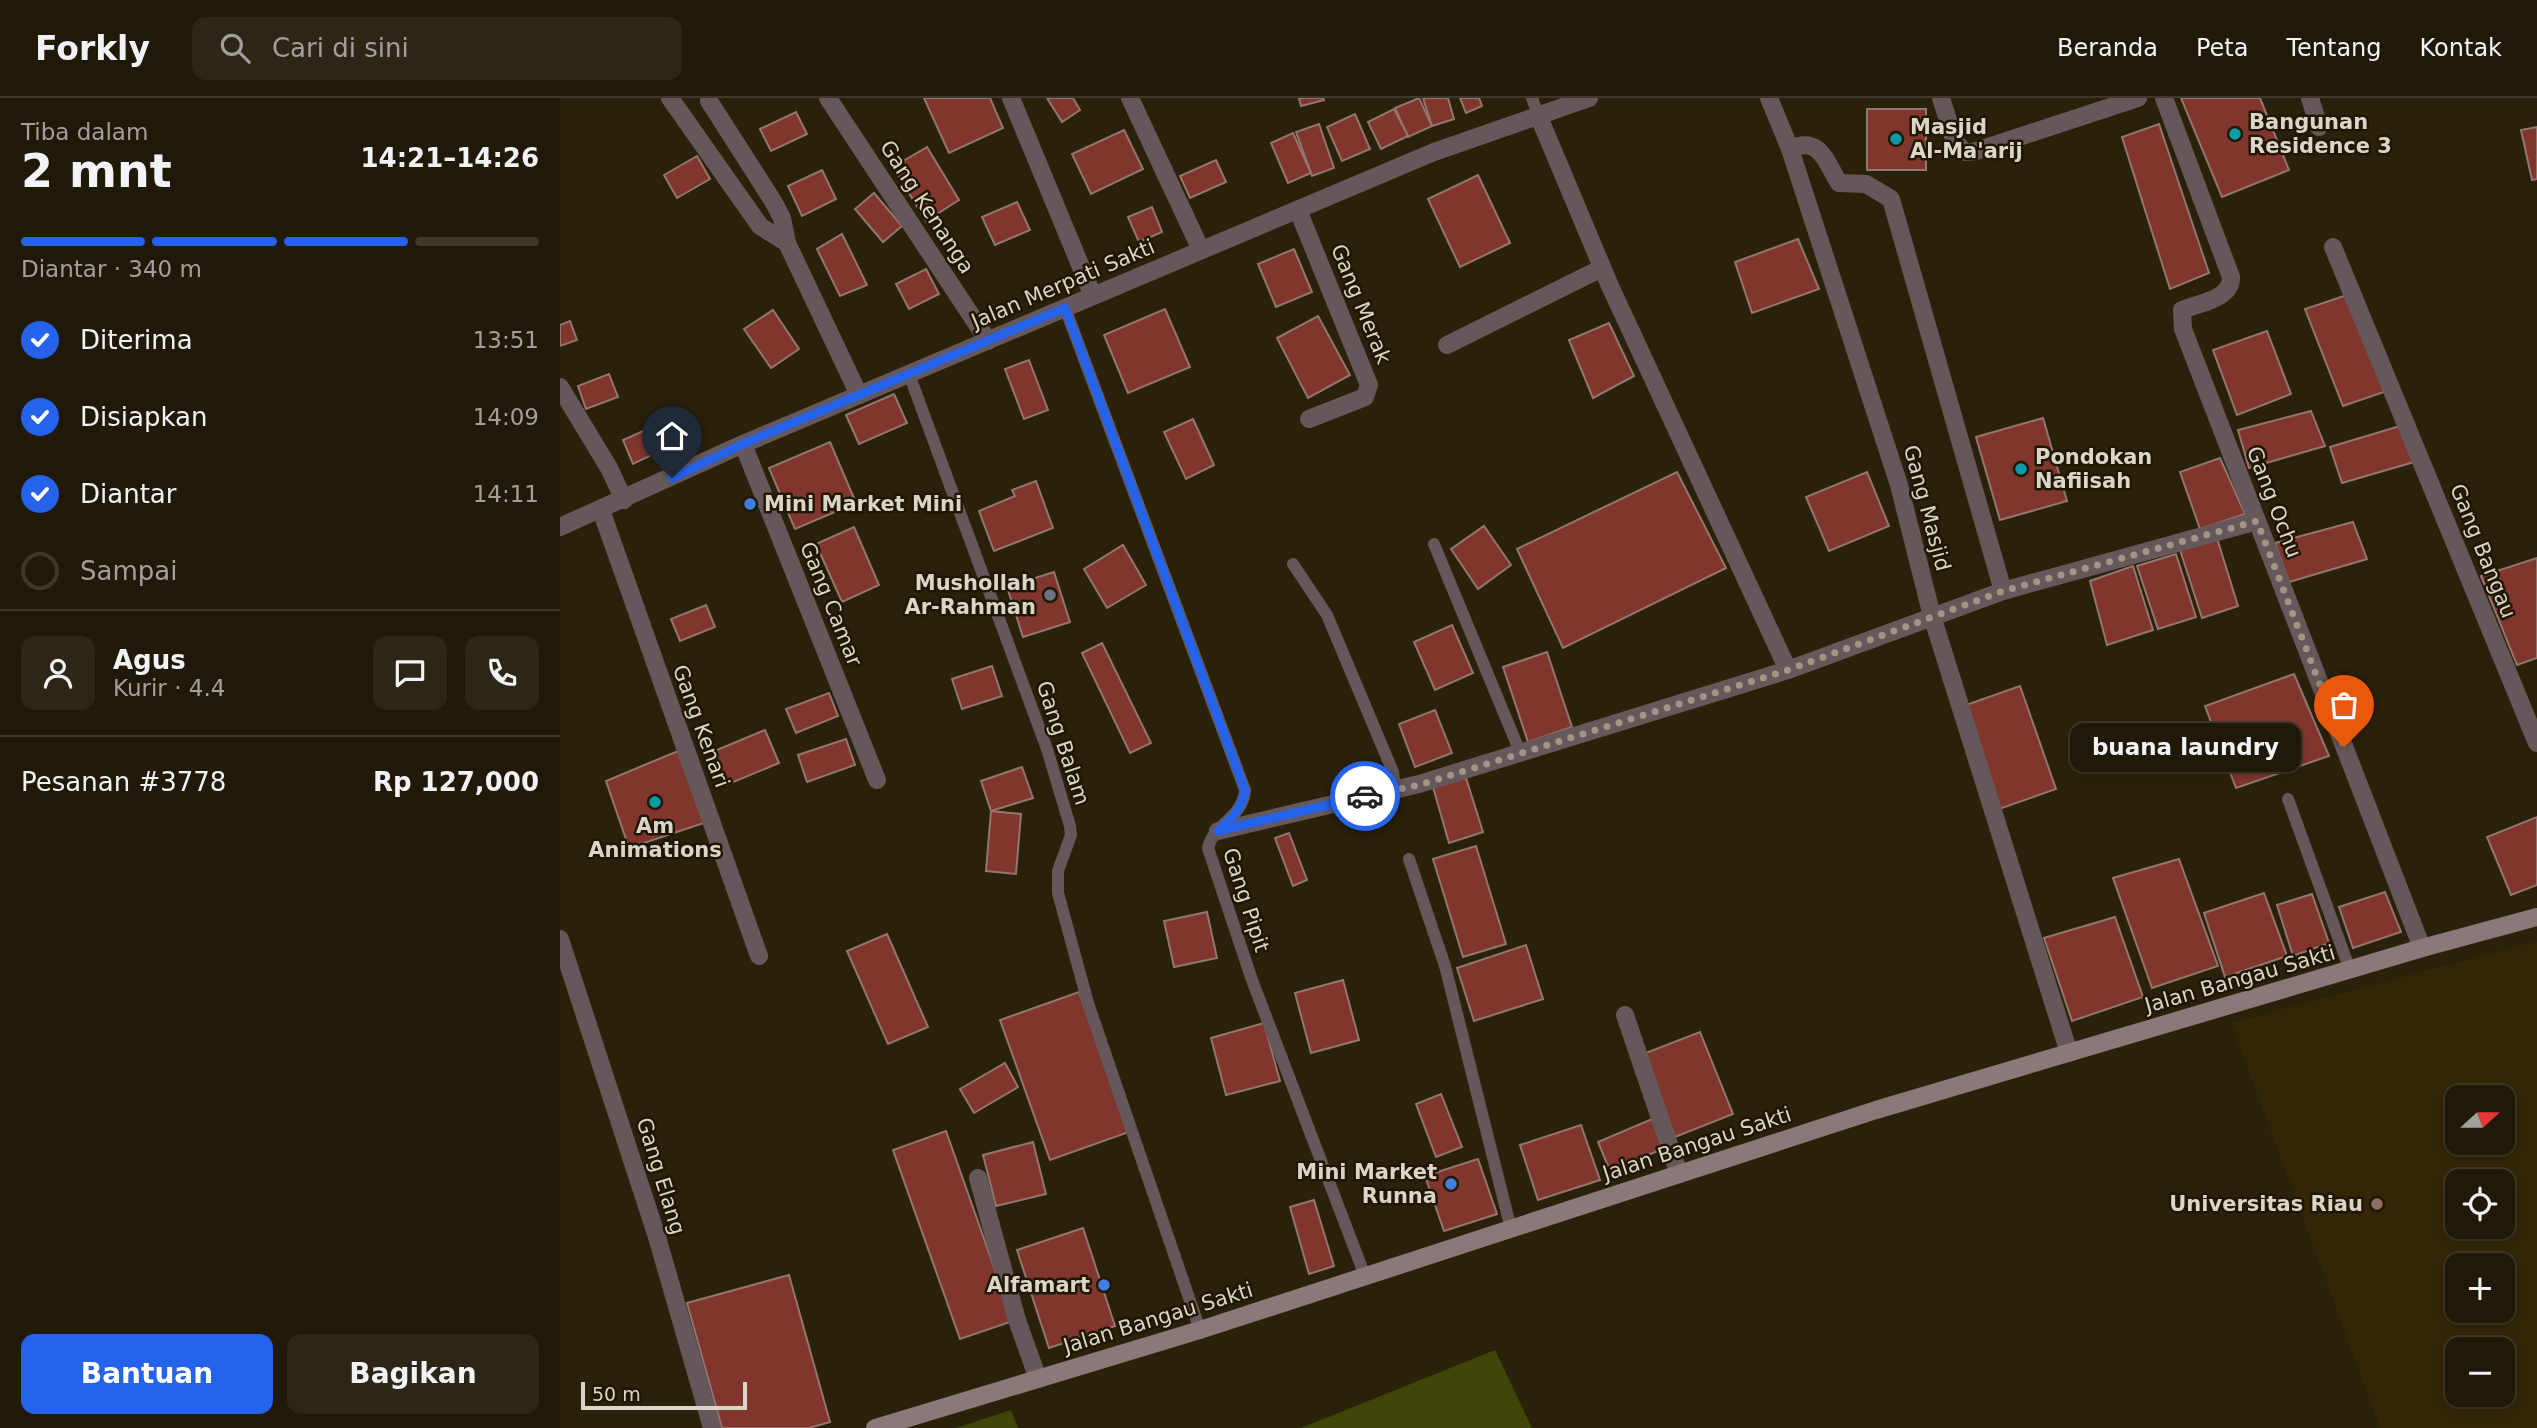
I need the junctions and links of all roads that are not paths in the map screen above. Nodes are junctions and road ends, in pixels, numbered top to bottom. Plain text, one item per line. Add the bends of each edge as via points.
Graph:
1 (670, 98) edge
2 (828, 98) edge
3 (1011, 98) edge
4 (1129, 98) edge
5 (1532, 98) edge
6 (1589, 98) edge
7 (1769, 98) edge
8 (1941, 98) edge
9 (2138, 98) edge
10 (2164, 98) edge
11 (2310, 98) edge
12 (711, 99) edge
13 (1539, 117) junction
14 (683, 118) junction
15 (2319, 127) dead end
16 (1790, 149) junction
17 (1298, 210) junction
18 (787, 243) junction
19 (2333, 247) dead end
20 (1201, 250) junction
21 (1602, 268) junction
22 (1093, 296) junction
23 (1065, 308) junction
24 (988, 341) junction
25 (1447, 345) dead end
26 (909, 374) junction
27 (560, 387) edge
28 (859, 395) junction
29 (1309, 419) dead end
30 (743, 444) junction
31 (624, 500) junction
32 (601, 510) junction
33 (2257, 521) junction
34 (560, 527) edge
35 (1434, 544) dead end
36 (1293, 564) dead end
37 (2003, 591) junction
38 (1932, 616) junction
39 (1788, 670) junction
40 (2537, 743) edge
41 (1520, 752) junction
42 (877, 780) dead end
43 (1395, 789) junction
44 (2288, 799) dead end
45 (1218, 831) junction
46 (1409, 859) dead end
47 (2537, 917) edge
48 (560, 939) edge
49 (2422, 948) junction
50 (759, 956) dead end
51 (2350, 971) junction
52 (1625, 1015) dead end
53 (2069, 1053) junction
54 (1679, 1174) junction
55 (978, 1178) dead end
56 (1511, 1228) junction
57 (1366, 1276) junction
58 (1200, 1330) junction
59 (1038, 1378) junction
60 (712, 1428) edge
61 (875, 1428) edge

1 - 14 street
2 - 24 street, Gang Kenanga
3 - 22 street
4 - 20 street
5 - 13 lane
6 - 13 street, Jalan Merpati Sakti
7 - 16 street, Gang Masjid
8 - 9 street via 1955,142 1965,152 1973,152
10 - 33 street, Gang Ochu via 2231,277 2226,293 2182,310 2183,329
11 - 15 street
12 - 14 street
12 - 18 street via 774,201
13 - 17 street, Jalan Merpati Sakti via 1434,152
13 - 21 street
14 - 18 street via 760,226
16 - 37 street via 1810,144 1822,152 1839,183 1866,184 1891,199
16 - 38 street, Gang Masjid via 1899,485
17 - 20 street, Jalan Merpati Sakti
17 - 29 street, Gang Merak via 1370,384 1365,397
18 - 28 street
19 - 40 street, Gang Bangau
20 - 22 street, Jalan Merpati Sakti
21 - 25 street
21 - 39 street
22 - 23 street, Jalan Merpati Sakti
23 - 24 street, Jalan Merpati Sakti
23 - 45 lane, Gang Pipit via 1245,790 1233,817
24 - 26 street, Jalan Merpati Sakti
26 - 28 street, Jalan Merpati Sakti
26 - 58 lane, Gang Balam via 1047,749 1070,826 1057,880 1061,905 1088,1003
27 - 31 street
28 - 30 street, Jalan Merpati Sakti
30 - 31 street, Jalan Merpati Sakti
30 - 42 street, Gang Camar
31 - 32 street, Jalan Merpati Sakti
32 - 34 street, Jalan Merpati Sakti
32 - 50 street, Gang Kenari
33 - 37 street
33 - 49 street, Gang Ochu
35 - 41 lane
36 - 43 lane via 1327,615 1393,772
37 - 38 street
38 - 39 street
38 - 53 street, Gang Masjid
39 - 41 street
41 - 43 street
43 - 45 street
44 - 51 lane
45 - 57 lane, Gang Pipit via 1213,832 1208,848 1212,861 1252,980
46 - 56 lane via 1445,966
47 - 49 street, Jalan Bangau Sakti
48 - 60 street, Gang Elang via 657,1237
49 - 51 street, Jalan Bangau Sakti
51 - 53 street, Jalan Bangau Sakti
52 - 54 street
53 - 54 street, Jalan Bangau Sakti
54 - 56 street, Jalan Bangau Sakti
55 - 59 street
56 - 57 street, Jalan Bangau Sakti
57 - 58 street, Jalan Bangau Sakti
58 - 59 street, Jalan Bangau Sakti
59 - 61 street, Jalan Bangau Sakti

